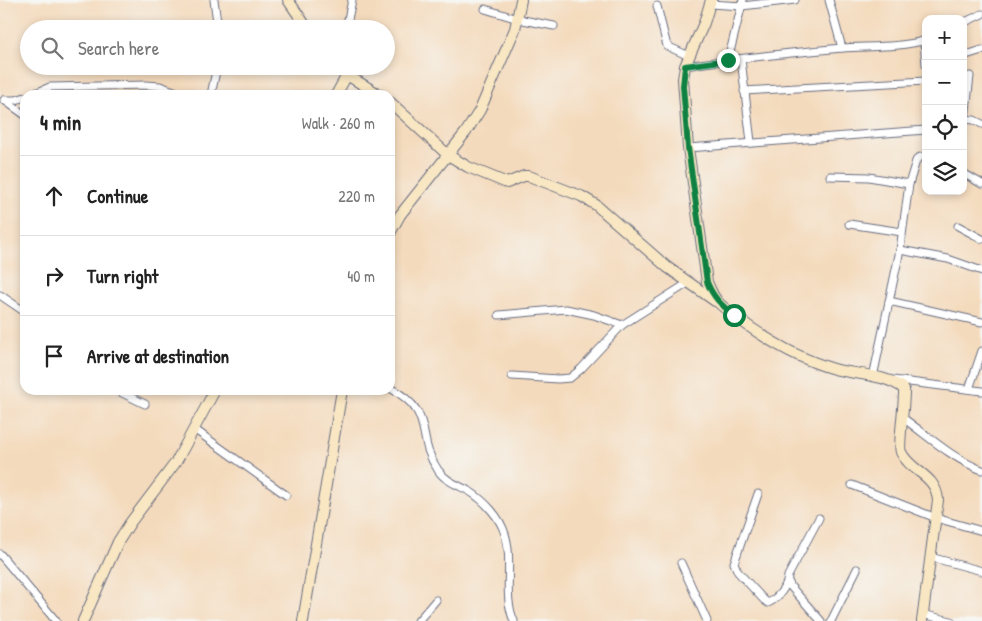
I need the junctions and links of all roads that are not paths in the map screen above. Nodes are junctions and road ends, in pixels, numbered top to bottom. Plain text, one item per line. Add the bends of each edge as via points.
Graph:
1 (214, 0) edge
2 (288, 0) edge
3 (352, 0) edge
4 (521, 0) edge
5 (795, 0) edge
6 (829, 0) edge
7 (710, 2) edge
8 (743, 3) edge
9 (657, 6) dead end
10 (484, 10) dead end
11 (982, 14) edge
12 (518, 19) junction
13 (217, 20) edge
14 (302, 20) edge
15 (348, 20) edge
16 (967, 21) edge
17 (554, 26) dead end
18 (922, 42) edge
19 (842, 48) junction
20 (982, 50) edge
21 (967, 55) edge
22 (690, 56) junction
23 (741, 59) junction
24 (728, 60) junction
25 (685, 66) junction
26 (215, 75) edge
27 (340, 75) edge
28 (350, 75) edge
29 (970, 76) dead end
30 (922, 81) edge
31 (43, 90) edge
32 (171, 90) edge
33 (212, 90) edge
34 (337, 90) edge
35 (372, 90) edge
36 (744, 91) junction
37 (20, 98) edge
38 (2, 100) edge
39 (966, 105) edge
40 (395, 107) edge
41 (20, 112) edge
42 (967, 119) edge
43 (982, 124) edge
44 (922, 130) edge
45 (751, 142) junction
46 (688, 148) junction
47 (448, 155) junction
48 (922, 156) edge
49 (830, 176) dead end
50 (967, 176) edge
51 (909, 184) junction
52 (982, 184) edge
53 (395, 224) edge
54 (849, 224) dead end
55 (958, 226) dead end
56 (902, 232) junction
57 (982, 239) edge
58 (900, 250) junction
59 (982, 271) edge
60 (688, 283) junction
61 (0, 295) edge
62 (890, 301) junction
63 (718, 303) junction
64 (20, 309) edge
65 (498, 315) dead end
66 (982, 322) edge
67 (622, 326) junction
68 (982, 350) edge
69 (512, 376) dead end
70 (878, 378) junction
71 (969, 389) junction
72 (395, 391) edge
73 (982, 391) edge
74 (126, 395) edge
75 (212, 395) edge
76 (341, 395) edge
77 (145, 404) dead end
78 (903, 418) junction
79 (194, 429) junction
80 (982, 470) edge
81 (852, 485) dead end
82 (758, 494) dead end
83 (286, 495) dead end
84 (819, 518) dead end
85 (936, 518) junction
86 (982, 531) edge
87 (0, 554) edge
88 (930, 557) junction
89 (681, 563) dead end
90 (857, 569) dead end
91 (982, 571) edge
92 (788, 581) junction
93 (436, 600) dead end
94 (922, 617) edge
95 (56, 621) edge
96 (83, 621) edge
97 (303, 621) edge
98 (418, 621) edge
99 (514, 621) edge
100 (707, 621) edge
101 (821, 621) edge
102 (831, 621) edge
103 (951, 621) edge

1 - 13 street
2 - 14 street
3 - 15 street
4 - 12 street
5 - 8 street
6 - 19 street
7 - 8 street
7 - 22 street
8 - 24 street
9 - 22 street via 667,46
10 - 12 street
11 - 16 street
12 - 17 street
12 - 47 street via 480,110
18 - 19 street
19 - 23 street
20 - 21 street
22 - 25 street
23 - 24 street
23 - 36 street
24 - 25 street
25 - 46 street via 683,86
26 - 33 street
27 - 34 street
28 - 35 street
29 - 39 street
30 - 36 street
31 - 32 street via 50,87 146,85
36 - 45 street
37 - 38 street
38 - 41 street
40 - 47 street
42 - 43 street
44 - 45 street
45 - 46 street
46 - 63 street via 707,282
47 - 53 street
47 - 60 street via 503,182 529,176 590,200
48 - 51 street via 916,161
49 - 51 street via 869,177
50 - 52 street
51 - 56 street
54 - 56 street
55 - 57 street
56 - 58 street
58 - 59 street via 948,259
58 - 62 street
60 - 63 street
60 - 67 street
61 - 64 street
62 - 66 street
62 - 70 street
63 - 70 street via 794,353 834,369
65 - 67 street via 566,309
67 - 69 street via 570,378
68 - 71 street
70 - 71 street
70 - 78 street via 904,389
71 - 73 street
72 - 99 street via 410,401 420,414 430,453 441,475 479,498 502,525 506,536 509,601
74 - 77 street
75 - 79 street
76 - 97 street
78 - 80 street via 954,456
78 - 85 street via 900,449 905,459 938,491
79 - 83 street
79 - 96 street via 176,462 118,542
81 - 85 street
82 - 92 street via 735,558 735,567 768,603 776,598
84 - 92 street
85 - 86 street
85 - 88 street
87 - 95 street
88 - 91 street
88 - 94 street
89 - 100 street
90 - 102 street
92 - 101 street
93 - 98 street
94 - 103 street

